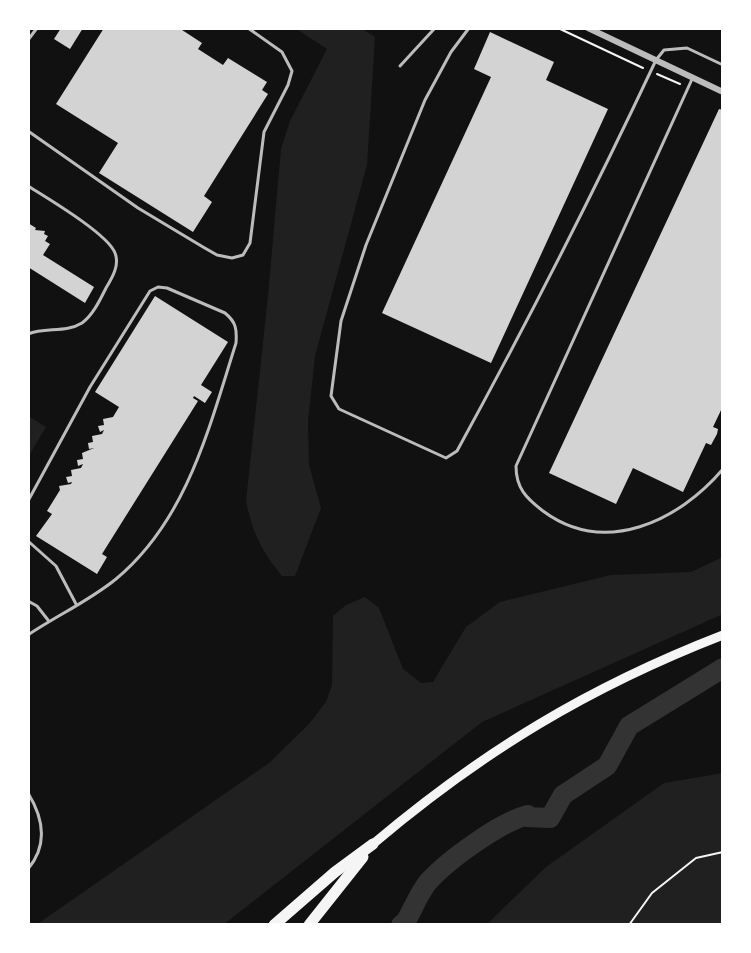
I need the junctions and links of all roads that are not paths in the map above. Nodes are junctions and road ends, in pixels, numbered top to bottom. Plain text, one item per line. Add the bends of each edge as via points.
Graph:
1 (37, 28) edge
2 (248, 28) edge
3 (435, 28) edge
4 (469, 28) edge
5 (588, 28) edge
6 (28, 40) edge
7 (656, 60) junction
8 (723, 65) edge
9 (400, 66) dead end
10 (693, 77) junction
11 (723, 92) edge
12 (28, 131) edge
13 (28, 186) edge
14 (28, 334) edge
15 (723, 469) edge
16 (28, 501) edge
17 (28, 541) edge
18 (28, 601) edge
19 (76, 604) junction
20 (49, 621) junction
21 (28, 635) edge
22 (723, 635) edge
23 (28, 793) edge
24 (373, 844) junction
25 (28, 869) edge
26 (274, 925) edge
27 (309, 925) edge

1 - 6 lane
2 - 12 lane via 282,52 292,71 264,132 250,243 243,255 217,255 138,208
3 - 9 lane
4 - 7 lane via 425,100 366,245 341,321 331,396 339,409 446,458 457,451 495,382
5 - 7 street
7 - 8 lane via 664,50 687,48
7 - 10 street
10 - 11 street
10 - 15 lane via 516,466 516,482 526,498 551,516 583,532 608,533 676,512
13 - 14 lane via 111,245 117,263 83,322
16 - 19 lane via 150,291 167,288 234,320 236,343 185,490 150,546 115,580
17 - 19 lane via 56,566
18 - 20 lane
19 - 20 lane
20 - 21 lane
22 - 24 main road via 626,675 531,726
23 - 25 lane via 43,828 39,856
24 - 26 highway
24 - 27 highway

